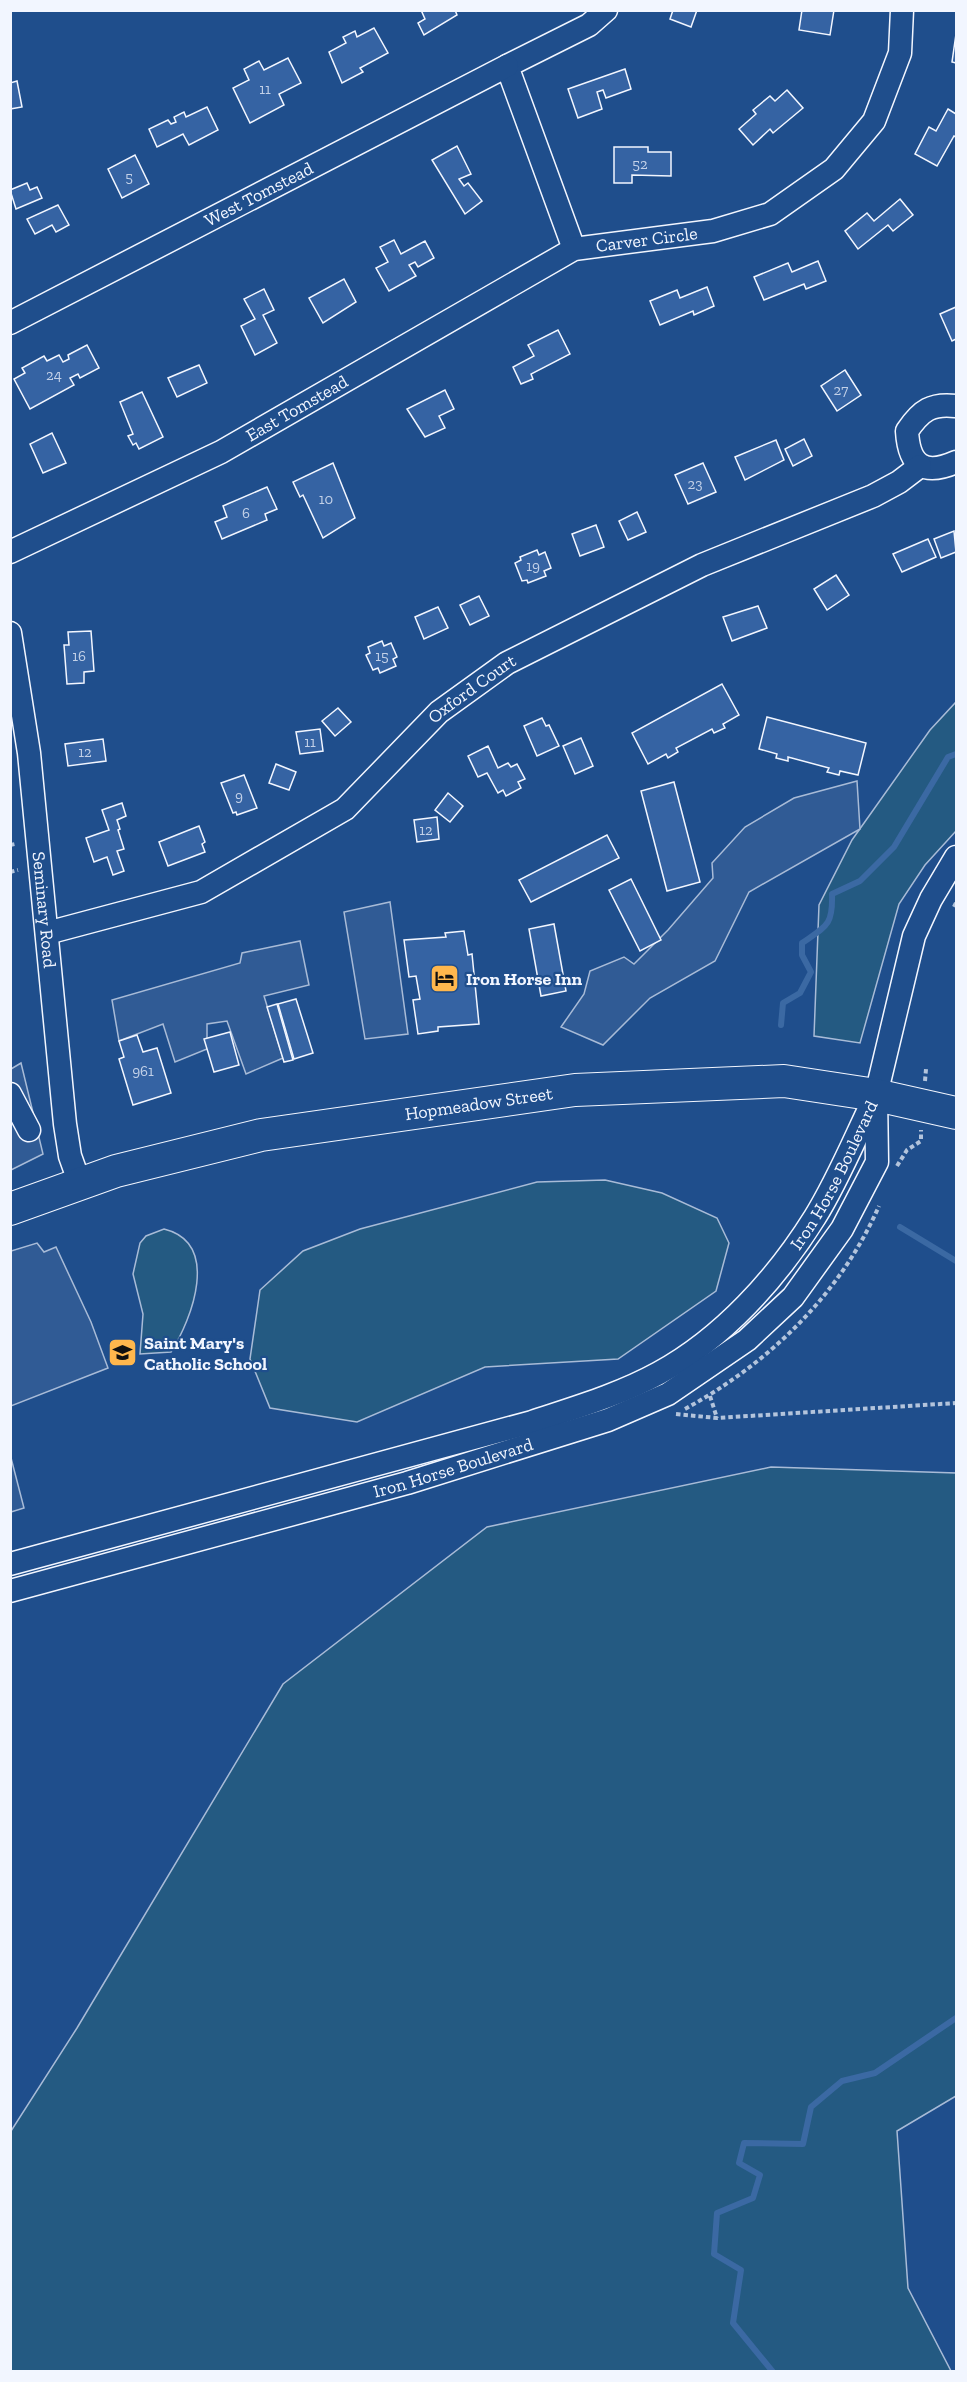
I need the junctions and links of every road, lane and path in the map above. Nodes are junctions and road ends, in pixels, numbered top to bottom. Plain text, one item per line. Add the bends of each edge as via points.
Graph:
1 (606, 10) edge
2 (902, 10) edge
3 (507, 66) junction
4 (574, 249) junction
5 (10, 323) edge
6 (957, 406) edge
7 (957, 462) edge
8 (920, 466) junction
9 (10, 552) edge
10 (10, 633) edge
11 (957, 857) edge
12 (18, 870) dead end
13 (10, 872) edge
14 (47, 933) junction
15 (10, 1094) edge
16 (876, 1095) junction
17 (957, 1113) edge
18 (29, 1130) dead end
19 (80, 1184) junction
20 (10, 1209) edge
21 (710, 1396) dead end
22 (957, 1403) edge
23 (10, 1564) edge
24 (10, 1591) edge

1 - 3 street via 589,26
2 - 4 street, Carver Circle via 900,53 874,121 834,169 770,214 738,225
3 - 4 street, Carver Circle
3 - 5 street, West Tomstead
4 - 9 street, East Tomstead via 221,452
6 - 8 street via 938,404 923,410 907,430 911,456
7 - 8 street via 939,470
8 - 14 street, Oxford Court via 873,495 702,565 507,663 439,712 345,809 201,892
10 - 14 street, Seminary Road via 29,753
11 - 16 street via 914,936
12 - 13 path
14 - 19 street, Seminary Road via 65,1124
15 - 18 street
16 - 17 highway, Hopmeadow Street
16 - 19 highway, Hopmeadow Street via 784,1081 575,1090 261,1135 185,1152
16 - 23 street, Iron Horse Boulevard via 816,1216 786,1258 746,1306 708,1339 657,1374 532,1422
16 - 24 street, Iron Horse Boulevard via 877,1162 843,1230 793,1297 755,1333 668,1394 608,1420 407,1482
19 - 20 highway, Hopmeadow Street
21 - 22 path via 717,1418

